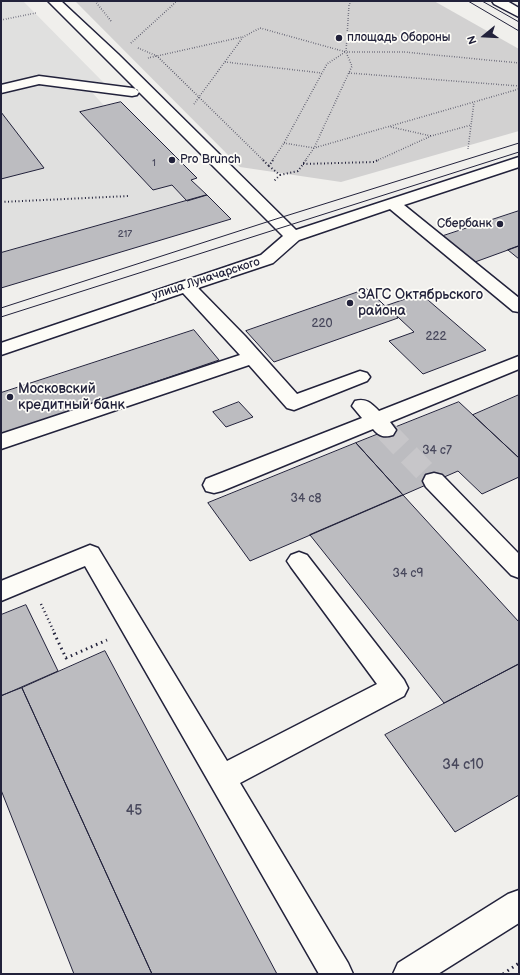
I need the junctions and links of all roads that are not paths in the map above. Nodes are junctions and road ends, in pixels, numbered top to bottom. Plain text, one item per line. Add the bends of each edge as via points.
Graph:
1 (54, 1) edge
2 (498, 1) edge
3 (519, 13) edge
4 (1, 89) edge
5 (132, 92) dead end
6 (519, 162) edge
7 (392, 203) junction
8 (293, 236) junction
9 (186, 286) junction
10 (519, 307) edge
11 (1, 349) edge
12 (253, 357) junction
13 (519, 362) edge
14 (360, 377) dead end
15 (1, 442) edge
16 (434, 481) tunnel mouth
17 (214, 485) dead end
18 (299, 561) dead end
19 (518, 566) edge
20 (2, 587) edge
21 (222, 778) junction
22 (519, 904) edge
23 (337, 974) edge
24 (409, 974) edge

1 - 8 street
2 - 3 street
4 - 5 street via 39,80
6 - 7 street, улица Луначарского
7 - 8 street, улица Луначарского
7 - 10 street
8 - 9 street, улица Луначарского via 267,259
9 - 11 street, улица Луначарского
9 - 12 street
12 - 14 street via 294,403
12 - 15 street
13 - 17 street
16 - 19 street
18 - 21 street via 395,688
20 - 21 street via 90,554
21 - 23 street
22 - 24 street

